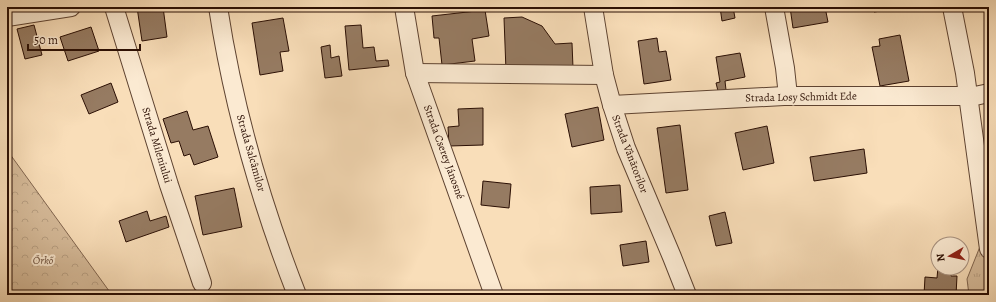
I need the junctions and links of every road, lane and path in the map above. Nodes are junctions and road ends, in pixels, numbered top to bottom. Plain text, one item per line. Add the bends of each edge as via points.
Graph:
1 (71, 7) edge
2 (114, 7) edge
3 (218, 7) edge
4 (404, 7) edge
5 (593, 7) edge
6 (774, 7) edge
7 (952, 7) edge
8 (7, 17) edge
9 (415, 73) junction
10 (604, 76) junction
11 (989, 93) edge
12 (788, 96) junction
13 (967, 96) junction
14 (612, 105) junction
15 (989, 248) edge
16 (202, 283) dead end
17 (297, 295) edge
18 (494, 295) edge
19 (686, 295) edge

1 - 8 street
2 - 16 street, Strada Mileniului
3 - 17 street, Strada Salcâmilor via 225,52 248,148
4 - 9 street, Strada Cserey Jánosné
5 - 10 street, Strada Vânătorilor
6 - 12 street
7 - 13 street
9 - 10 street
9 - 18 street, Strada Cserey Jánosné
10 - 14 street, Strada Vânătorilor
11 - 13 street, Strada Losy Schmidt Ede
12 - 13 street, Strada Losy Schmidt Ede
12 - 14 street, Strada Losy Schmidt Ede
13 - 15 street
14 - 19 street, Strada Vânătorilor via 626,148

